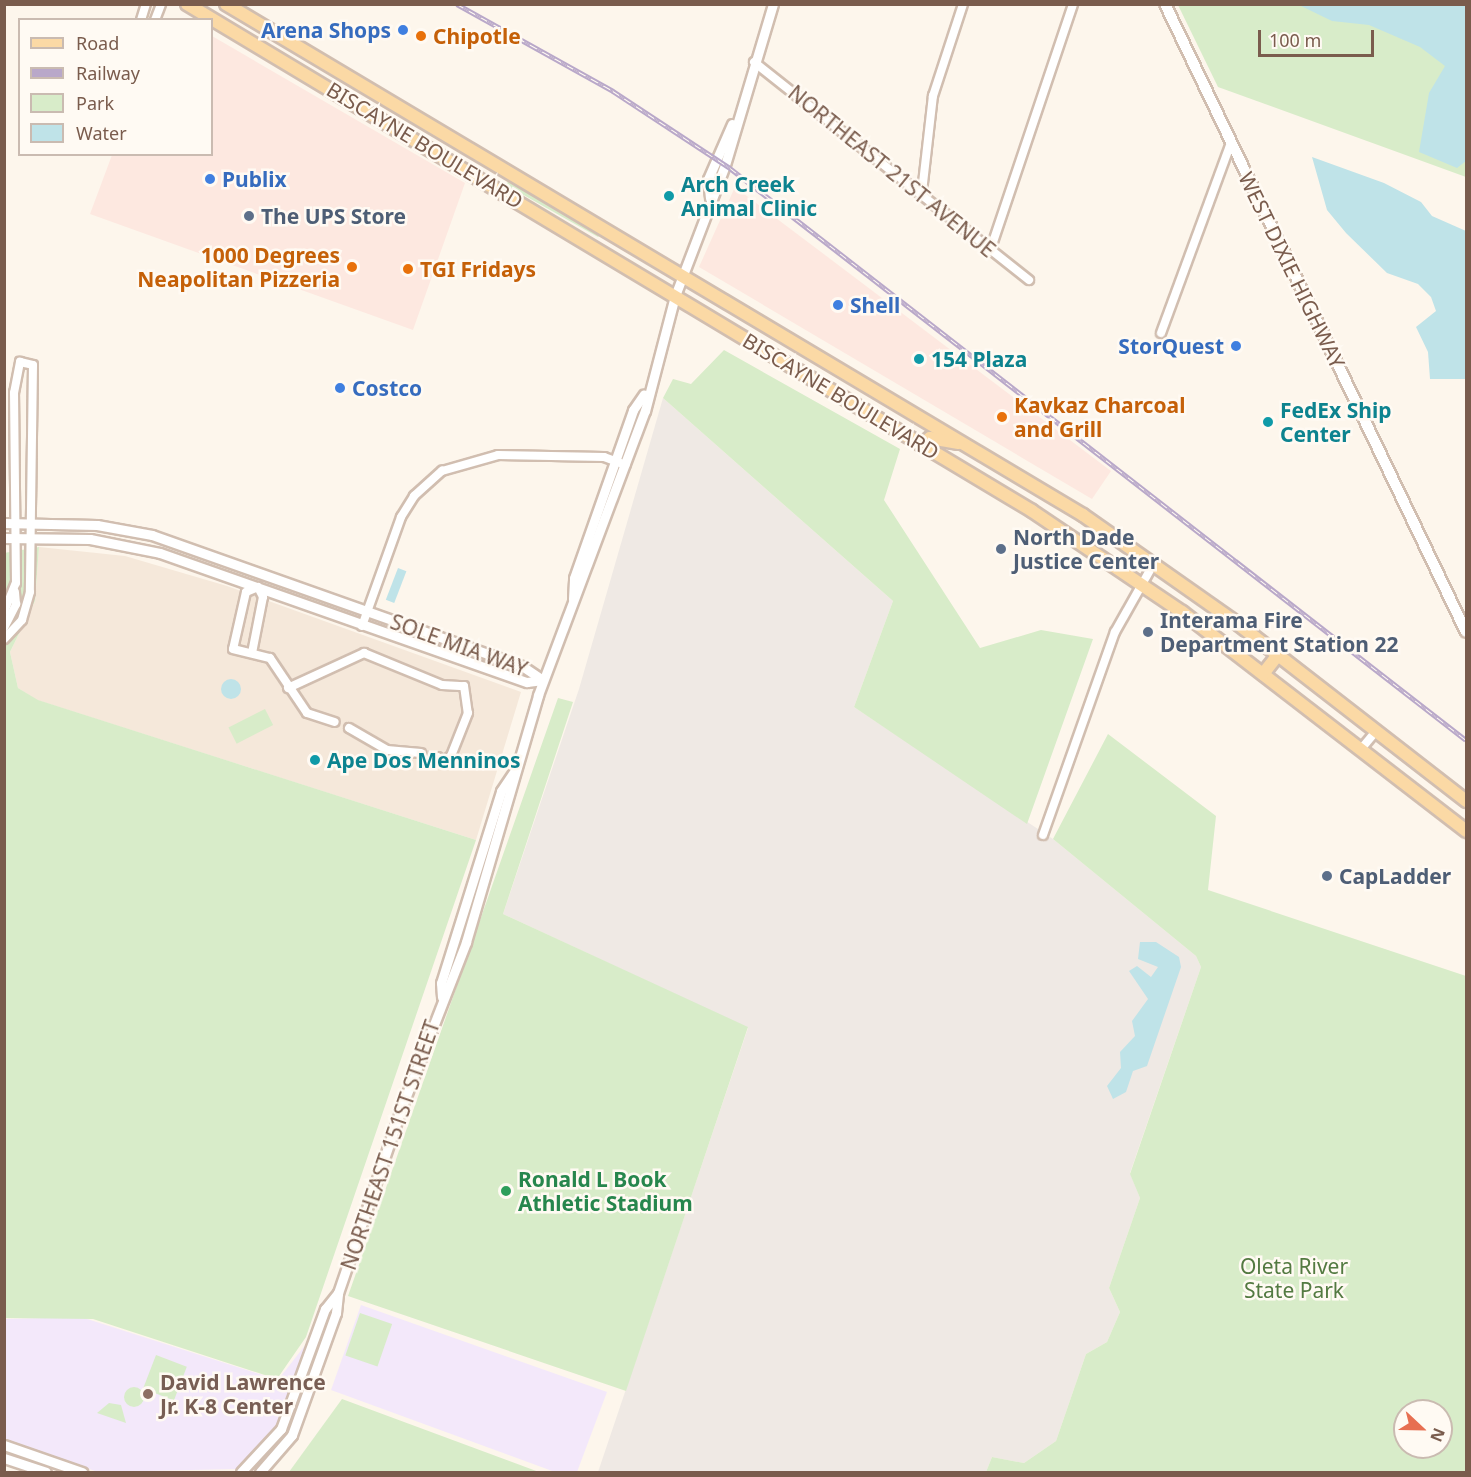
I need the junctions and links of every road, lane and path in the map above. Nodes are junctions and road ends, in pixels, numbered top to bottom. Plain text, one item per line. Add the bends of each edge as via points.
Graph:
1 (187, 4) edge
2 (226, 4) edge
3 (773, 4) edge
4 (963, 4) edge
5 (1073, 4) edge
6 (1165, 4) edge
7 (210, 18) edge
8 (213, 20) edge
9 (243, 38) junction
10 (293, 44) junction
11 (282, 61) junction
12 (754, 62) junction
13 (332, 67) junction
14 (1231, 143) junction
15 (485, 158) junction
16 (476, 175) junction
17 (922, 192) junction
18 (990, 250) junction
19 (682, 279) junction
20 (1029, 280) dead end
21 (675, 297) junction
22 (1161, 333) dead end
23 (645, 393) junction
24 (921, 444) junction
25 (970, 446) junction
26 (615, 460) junction
27 (626, 465) junction
28 (4, 523) edge
29 (16, 523) junction
30 (31, 523) junction
31 (4, 538) edge
32 (16, 538) junction
33 (30, 538) junction
34 (1154, 563) junction
35 (263, 573) junction
36 (1140, 583) junction
37 (258, 587) junction
38 (15, 591) junction
39 (573, 599) junction
40 (367, 611) junction
41 (4, 612) edge
42 (362, 626) junction
43 (4, 628) edge
44 (1467, 632) edge
45 (4, 639) edge
46 (252, 653) junction
47 (1278, 655) junction
48 (1263, 674) junction
49 (543, 680) junction
50 (288, 688) junction
51 (335, 722) dead end
52 (350, 728) dead end
53 (1376, 730) junction
54 (1361, 749) junction
55 (421, 753) tunnel mouth
56 (438, 757) dead end
57 (1467, 801) edge
58 (1467, 831) edge
59 (1043, 835) dead end
60 (338, 1293) junction
61 (312, 1346) junction
62 (315, 1375) junction
63 (4, 1445) edge
64 (4, 1458) edge
65 (260, 1472) edge
66 (46, 1473) edge
67 (82, 1473) edge
68 (241, 1473) edge

1 - 7 main road, BISCAYNE BOULEVARD
2 - 10 main road, BISCAYNE BOULEVARD
3 - 12 street, NORTHEAST 151ST STREET
4 - 17 street via 933,96
5 - 18 street
6 - 14 main road, WEST DIXIE HIGHWAY
8 - 9 main road, BISCAYNE BOULEVARD
9 - 10 main road via 271,46
9 - 11 main road, BISCAYNE BOULEVARD
10 - 13 main road, BISCAYNE BOULEVARD
11 - 13 main road via 300,58
11 - 16 main road, BISCAYNE BOULEVARD
12 - 17 street, NORTHEAST 21ST AVENUE
12 - 19 street, NORTHEAST 151ST STREET via 734,122 708,179 710,198
13 - 15 main road, BISCAYNE BOULEVARD
14 - 22 street
14 - 44 main road, WEST DIXIE HIGHWAY
15 - 16 main road
15 - 19 main road, BISCAYNE BOULEVARD
16 - 21 main road, BISCAYNE BOULEVARD
17 - 18 street, NORTHEAST 21ST AVENUE
18 - 20 street, NORTHEAST 21ST AVENUE
19 - 21 street, NORTHEAST 151ST STREET
19 - 25 main road, BISCAYNE BOULEVARD
21 - 23 street, NORTHEAST 151ST STREET
21 - 24 main road, BISCAYNE BOULEVARD
23 - 26 street, NORTHEAST 151ST STREET
23 - 27 street, NORTHEAST 151ST STREET
24 - 25 main road via 930,438
24 - 36 main road, BISCAYNE BOULEVARD
25 - 34 main road, BISCAYNE BOULEVARD
26 - 27 street
26 - 39 street, NORTHEAST 151ST STREET via 570,590
26 - 40 street via 498,455 442,471 407,504
27 - 39 street, NORTHEAST 151ST STREET
28 - 29 street, SOLE MIA WAY
29 - 30 street, SOLE MIA WAY
29 - 30 street via 14,393 20,362 33,365
29 - 32 street
30 - 33 street
30 - 35 street, SOLE MIA WAY via 124,529
31 - 32 street, SOLE MIA WAY
32 - 33 street, SOLE MIA WAY
32 - 38 street
33 - 37 street, SOLE MIA WAY via 131,545
33 - 45 street via 27,609
34 - 36 street
34 - 47 main road, BISCAYNE BOULEVARD
35 - 37 street
35 - 40 street, SOLE MIA WAY
36 - 48 main road, BISCAYNE BOULEVARD
36 - 59 street via 1115,632
37 - 42 street, SOLE MIA WAY
37 - 46 street via 263,597
37 - 46 street via 246,592 233,649
38 - 41 street
38 - 43 street via 16,604
39 - 49 street, NORTHEAST 151ST STREET
40 - 42 street
40 - 49 street, SOLE MIA WAY via 531,669
42 - 49 street, SOLE MIA WAY via 527,682
46 - 50 street via 273,661
47 - 48 main road
47 - 53 main road, BISCAYNE BOULEVARD
48 - 54 main road, BISCAYNE BOULEVARD
49 - 60 street, NORTHEAST 151ST STREET via 515,770 501,791 441,983 442,997
50 - 51 street via 307,713
50 - 56 street via 364,653 442,685 464,686 468,713 452,756 442,762
52 - 55 street via 387,750
53 - 54 street
53 - 57 main road, BISCAYNE BOULEVARD
54 - 58 main road, BISCAYNE BOULEVARD
60 - 61 street, NORTHEAST 151ST STREET via 325,1309
60 - 62 street, NORTHEAST 151ST STREET
61 - 62 street
61 - 68 street, NORTHEAST 151ST STREET via 290,1410 267,1449
62 - 65 street, NORTHEAST 151ST STREET via 291,1435
63 - 67 street
64 - 66 street

